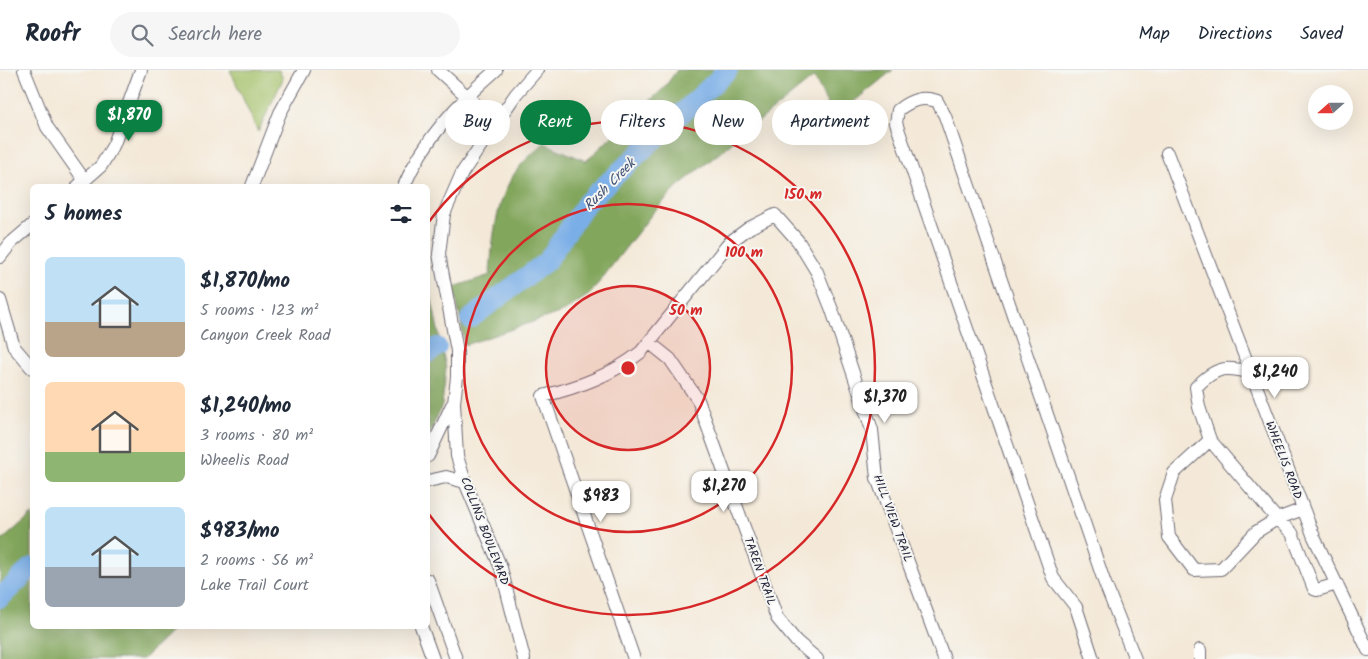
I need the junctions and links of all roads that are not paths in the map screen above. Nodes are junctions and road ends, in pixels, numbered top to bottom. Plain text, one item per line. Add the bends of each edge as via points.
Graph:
1 (24, 70) edge
2 (141, 70) edge
3 (304, 70) edge
4 (438, 70) edge
5 (496, 70) edge
6 (537, 70) edge
7 (465, 96) junction
8 (470, 100) edge
9 (510, 103) edge
10 (480, 145) edge
11 (1167, 153) dead end
12 (81, 184) edge
13 (253, 184) edge
14 (405, 184) edge
15 (30, 227) edge
16 (0, 257) edge
17 (441, 269) junction
18 (430, 270) edge
19 (0, 300) edge
20 (650, 343) junction
21 (30, 366) edge
22 (1253, 373) junction
23 (454, 402) junction
24 (1210, 440) junction
25 (430, 452) edge
26 (430, 481) edge
27 (465, 482) junction
28 (1303, 509) junction
29 (1277, 519) junction
30 (1337, 584) junction
31 (430, 590) edge
32 (422, 629) edge
33 (1368, 650) edge
34 (433, 659) edge
35 (456, 659) edge
36 (524, 659) edge
37 (634, 659) edge
38 (817, 659) edge
39 (944, 659) edge
40 (1093, 659) edge
41 (1135, 659) edge

1 - 12 street via 47,127
2 - 12 street via 114,144 101,166
3 - 13 street via 280,113
4 - 7 street
5 - 7 street
6 - 9 street, COLLINS BOULEVARD
7 - 8 street
7 - 14 street via 428,140
10 - 17 street, COLLINS BOULEVARD via 448,201 441,229
11 - 22 street, WHEELIS ROAD
15 - 16 street
17 - 18 street
17 - 23 street, COLLINS BOULEVARD via 457,351
19 - 21 street via 14,347
20 - 37 street via 623,366 570,389 543,396
20 - 38 street, TAREN TRAIL via 670,359 698,400 777,618
20 - 39 street, HILL VIEW TRAIL via 730,242 775,215 798,241 817,272 829,303 872,430 877,478
22 - 24 street via 1230,367 1211,372 1196,387
22 - 28 street, WHEELIS ROAD via 1269,424
23 - 25 street, COLLINS BOULEVARD
23 - 27 street, COLLINS BOULEVARD via 455,444
24 - 29 street
24 - 29 street via 1174,473 1165,500 1169,537 1194,570 1220,569 1256,532
26 - 27 street via 446,478
27 - 36 street, COLLINS BOULEVARD via 500,568
28 - 29 street
28 - 30 street, WHEELIS ROAD
29 - 30 street via 1292,533 1314,589
30 - 33 street, WHEELIS ROAD
31 - 35 street
32 - 34 street
40 - 41 street via 1076,607 1053,578 896,123 898,110 908,102 927,97 937,101 945,116 1104,581

